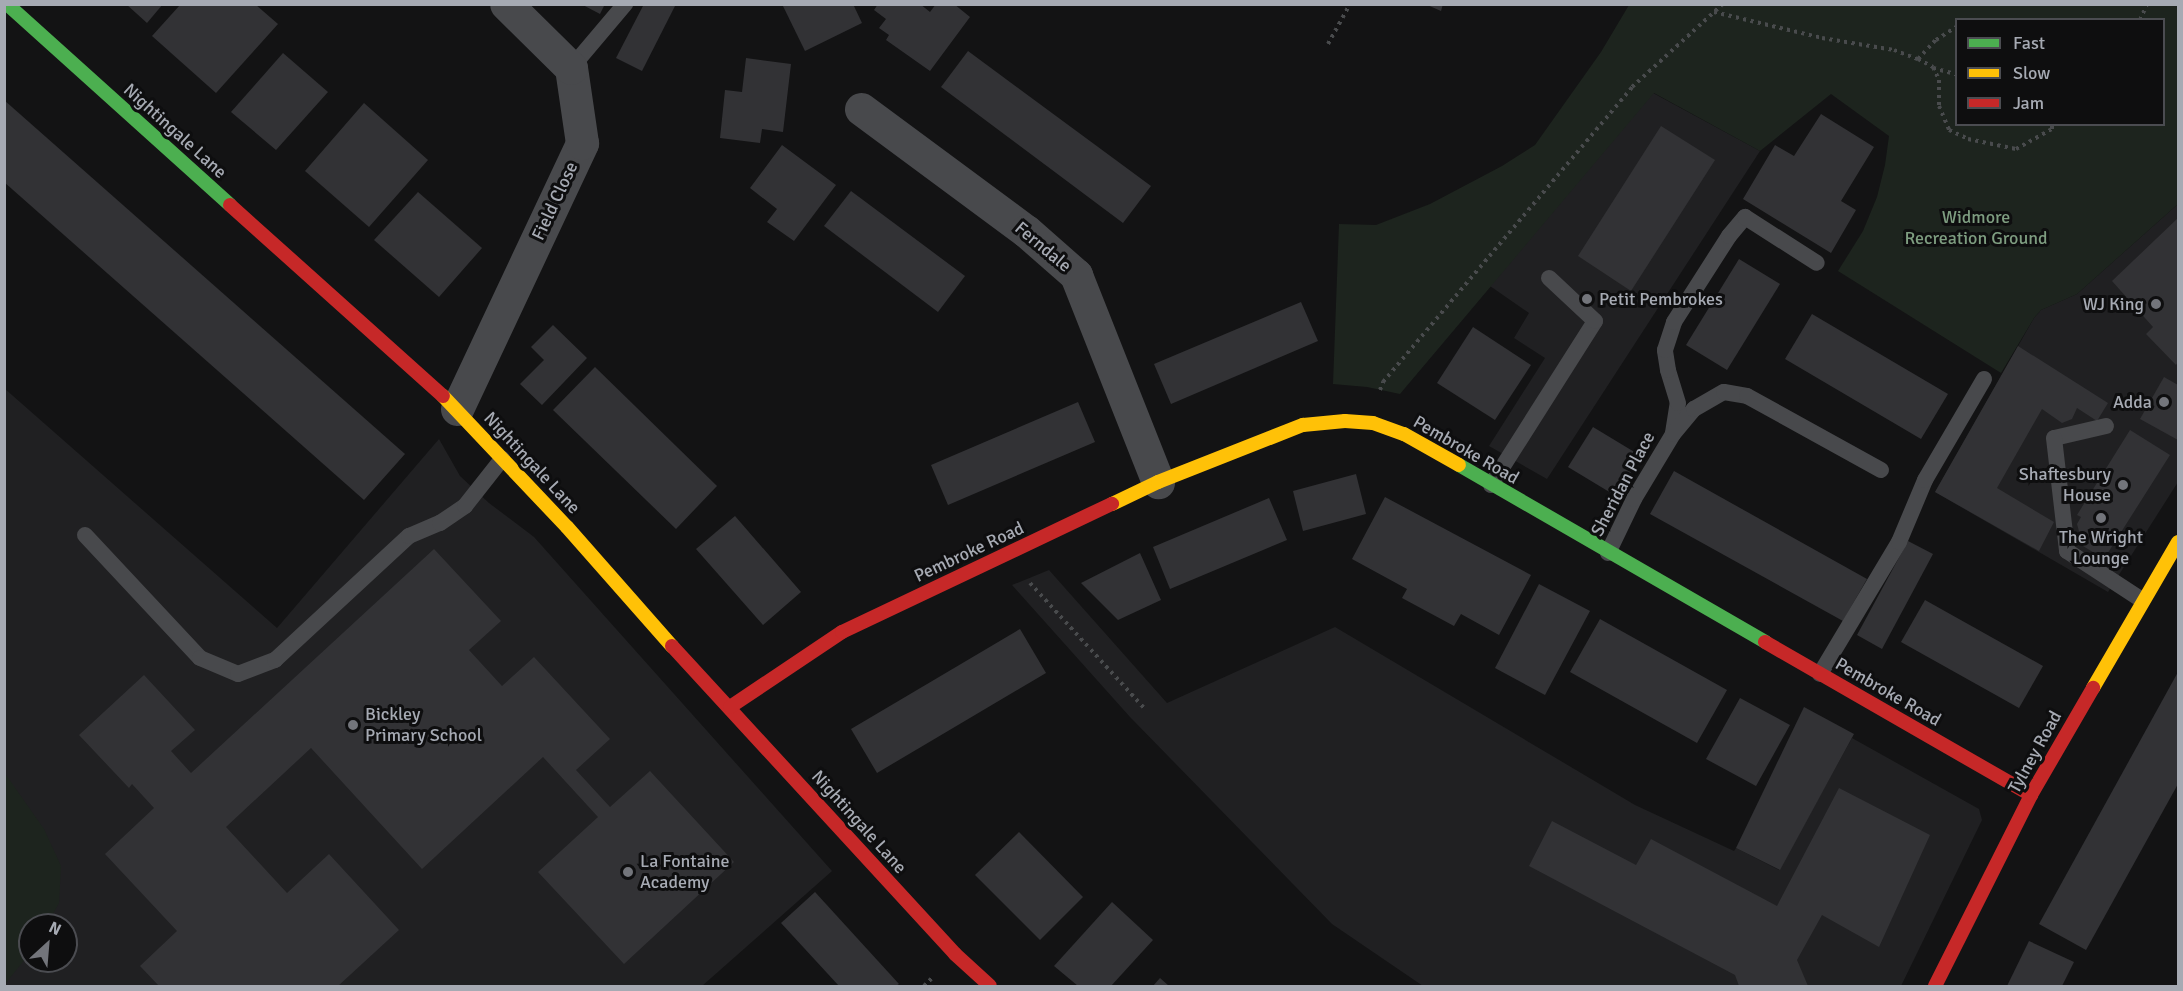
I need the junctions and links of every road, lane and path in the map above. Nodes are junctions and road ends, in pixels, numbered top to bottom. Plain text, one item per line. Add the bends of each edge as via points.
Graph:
1 (7, 4) edge
2 (506, 4) edge
3 (625, 4) edge
4 (1350, 4) edge
5 (1723, 4) edge
6 (2147, 4) edge
7 (1713, 12) junction
8 (2141, 18) edge
9 (1955, 28) edge
10 (1328, 44) dead end
11 (1918, 59) junction
12 (1933, 67) junction
13 (571, 68) junction
14 (1955, 74) edge
15 (861, 109) dead end
16 (2052, 126) edge
17 (1817, 263) dead end
18 (1549, 278) dead end
19 (1984, 380) dead end
20 (457, 409) junction
21 (1373, 423) junction
22 (2106, 426) dead end
23 (1673, 434) junction
24 (501, 459) junction
25 (1881, 470) dead end
26 (1158, 482) junction
27 (1491, 485) junction
28 (85, 535) dead end
29 (2178, 542) edge
30 (1017, 549) junction
31 (1608, 553) junction
32 (2142, 600) junction
33 (1820, 674) junction
34 (730, 707) junction
35 (1144, 708) dead end
36 (2031, 795) junction
37 (990, 987) edge
38 (1935, 987) edge

1 - 20 street, Nightingale Lane
2 - 13 street
3 - 13 lane
4 - 10 path
5 - 7 path
6 - 8 path
7 - 11 path via 1822,38 1894,50
7 - 21 path via 1632,87 1383,382
9 - 11 path
11 - 12 path
12 - 14 path
12 - 16 path via 1939,80 1939,106 1949,130 1968,139 2016,149
13 - 20 street, Field Close via 582,143
15 - 26 street, Ferndale via 1026,231 1076,275
17 - 23 lane via 1745,217 1729,236 1674,322 1665,350 1678,404
18 - 27 lane via 1595,321
19 - 33 lane via 1925,480 1899,542
20 - 24 street, Nightingale Lane
21 - 26 street, Pembroke Road via 1345,420 1303,425
21 - 27 street, Pembroke Road via 1404,434
22 - 32 lane via 2054,438 2067,551
23 - 25 lane via 1694,409 1724,392 1747,396
23 - 31 lane, Sheridan Place via 1634,499
24 - 28 lane via 465,506 440,523 409,536 275,660 238,674 200,658
24 - 34 street, Nightingale Lane
26 - 30 street, Pembroke Road
27 - 31 street, Pembroke Road
29 - 32 street, Tylney Road
30 - 34 street, Pembroke Road via 842,632
30 - 35 path via 1026,578
31 - 33 street, Pembroke Road
32 - 36 street, Tylney Road
33 - 36 street, Pembroke Road
34 - 37 street, Nightingale Lane via 955,954
36 - 38 street, Tylney Road

